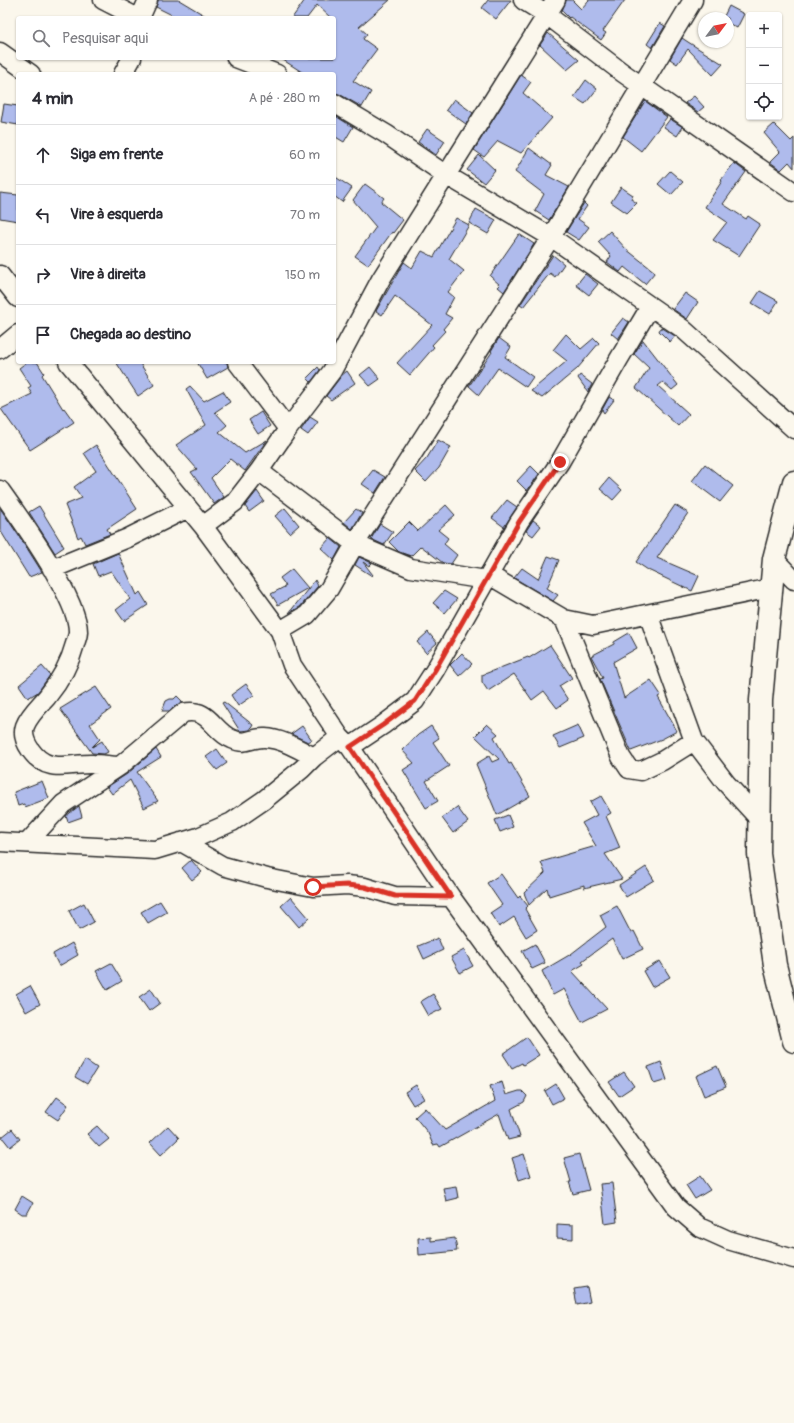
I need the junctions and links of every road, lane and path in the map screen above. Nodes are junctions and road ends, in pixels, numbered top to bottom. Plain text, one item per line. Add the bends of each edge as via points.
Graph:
1 (103, 0) edge
2 (148, 0) edge
3 (523, 0) edge
4 (693, 0) edge
5 (551, 7) edge
6 (135, 16) edge
7 (140, 16) edge
8 (0, 52) edge
9 (131, 60) edge
10 (241, 60) edge
11 (28, 72) edge
12 (125, 72) edge
13 (272, 72) edge
14 (642, 86) junction
15 (336, 104) edge
16 (446, 176) junction
17 (794, 192) edge
18 (550, 237) junction
19 (1, 273) edge
20 (16, 295) edge
21 (650, 307) junction
22 (16, 336) edge
23 (0, 349) edge
24 (336, 363) edge
25 (70, 364) edge
26 (239, 364) edge
27 (336, 364) edge
28 (288, 429) junction
29 (794, 429) edge
30 (259, 472) junction
31 (794, 482) edge
32 (0, 490) edge
33 (188, 508) junction
34 (203, 526) junction
35 (355, 544) junction
36 (774, 559) junction
37 (52, 569) junction
38 (488, 577) junction
39 (794, 580) edge
40 (771, 588) junction
41 (648, 614) junction
42 (564, 619) junction
43 (280, 632) junction
44 (694, 741) junction
45 (345, 742) junction
46 (314, 757) junction
47 (120, 766) junction
48 (759, 819) junction
49 (0, 842) edge
50 (182, 842) junction
51 (27, 843) junction
52 (451, 897) junction
53 (794, 1041) edge
54 (794, 1259) edge

1 - 6 street
2 - 7 street
3 - 5 street
4 - 14 street
5 - 14 street
5 - 16 street
8 - 11 street
9 - 12 street
10 - 13 street
14 - 17 street
14 - 18 street
15 - 16 street via 386,134
16 - 18 street
16 - 24 street via 381,279
18 - 21 street
18 - 35 street
19 - 20 street
21 - 29 street via 683,329
21 - 38 street via 560,462 519,522
22 - 23 street
25 - 33 street
26 - 28 street
27 - 28 street
28 - 30 street
30 - 34 street via 235,502
30 - 35 street
31 - 36 main road
32 - 37 street
33 - 34 street
33 - 37 street via 128,538
34 - 43 street
35 - 38 street via 411,568
35 - 43 street via 329,589 307,615
36 - 39 street
36 - 40 main road
37 - 47 street via 71,603 78,632 70,660 52,690 25,726 25,738 29,748 40,760 51,766
38 - 42 street
38 - 45 street via 415,701 383,725
40 - 41 street
40 - 48 main road via 761,700
41 - 42 street via 593,626
41 - 44 street
42 - 44 street via 620,757 629,770 641,771
43 - 45 street via 292,665
44 - 48 street via 726,783
45 - 46 street
45 - 52 street
46 - 47 street via 279,740 263,738 242,743 230,739 202,714 191,711 183,713
46 - 50 street via 264,800 232,822
47 - 51 street via 63,804
48 - 53 main road via 759,854 775,965
49 - 51 street
50 - 51 street via 155,850
50 - 52 street via 223,866 286,882 313,887 365,887 395,896
52 - 54 street via 676,1207 699,1227 728,1240

